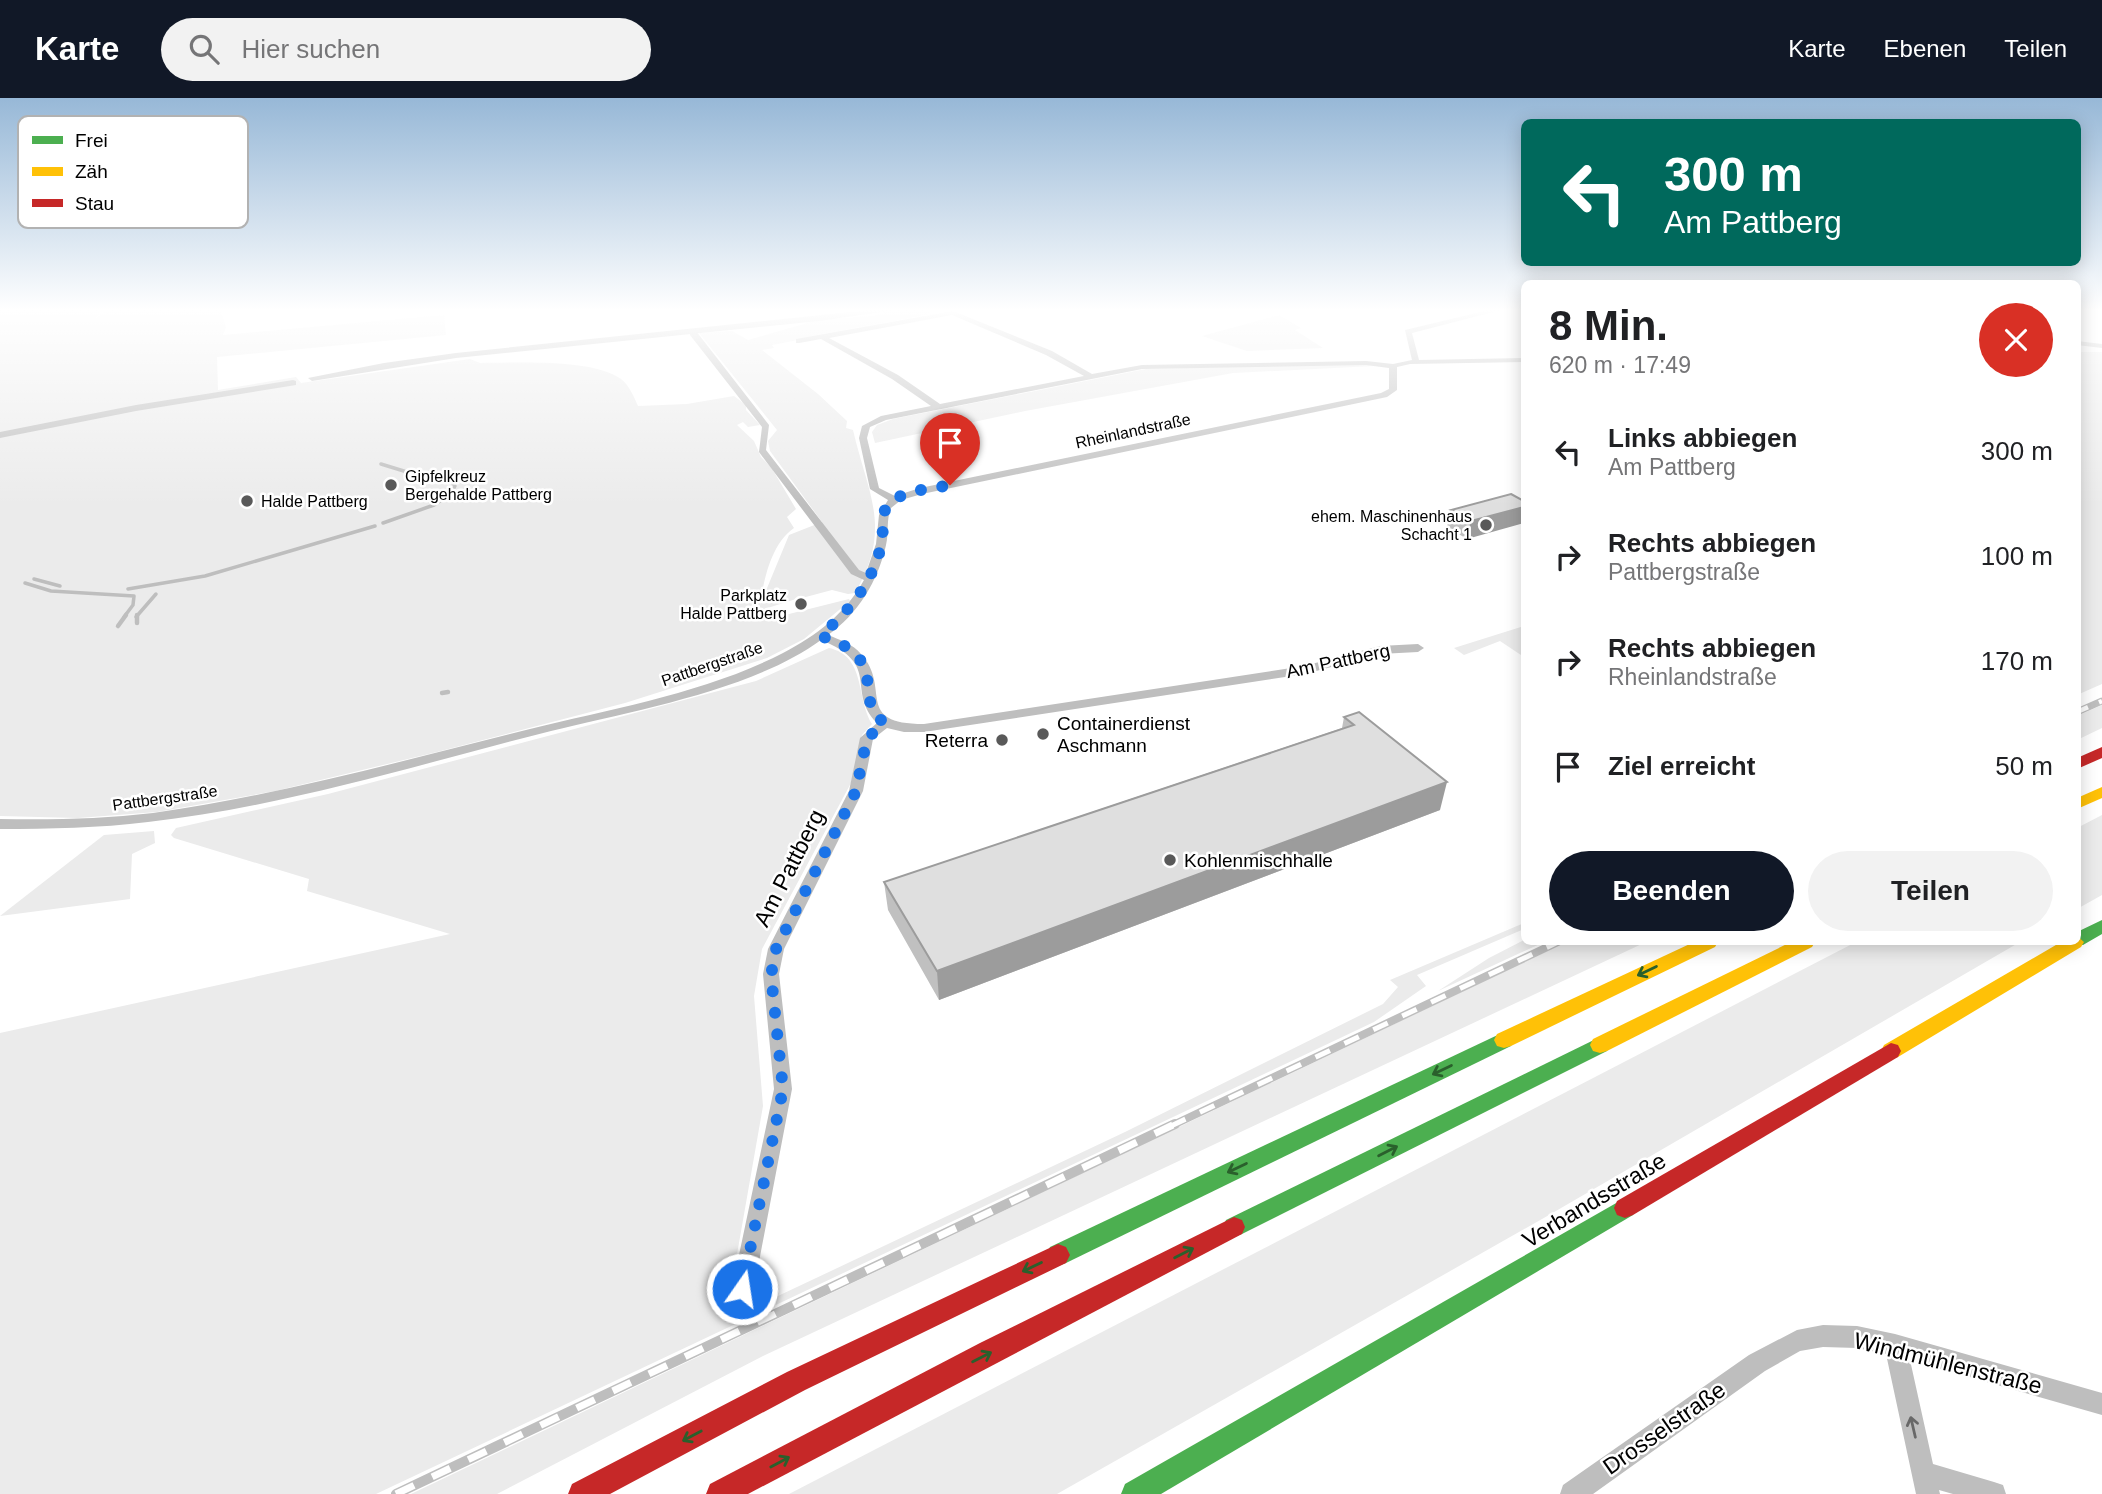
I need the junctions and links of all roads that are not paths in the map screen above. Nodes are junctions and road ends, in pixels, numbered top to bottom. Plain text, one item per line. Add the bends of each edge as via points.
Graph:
1 (726, 375) edge
2 (892, 375) edge
3 (1088, 375) edge
4 (1102, 375) edge
5 (1393, 375) edge
6 (1091, 377) junction
7 (938, 407) junction
8 (895, 500) junction
9 (869, 578) junction
10 (820, 636) junction
11 (1418, 648) dead end
12 (885, 723) junction
13 (2102, 752) edge
14 (2081, 762) edge
15 (2102, 792) edge
16 (2081, 802) edge
17 (0, 824) edge
18 (2102, 926) edge
19 (2081, 938) edge
20 (1703, 945) edge
21 (1800, 945) edge
22 (2069, 945) edge
23 (742, 1293) dead end
24 (1895, 1345) junction
25 (1757, 1363) joint
26 (2102, 1404) edge
27 (1926, 1484) edge
28 (582, 1494) edge
29 (720, 1494) edge
30 (1135, 1494) edge
31 (1572, 1494) edge
32 (1994, 1494) edge

1 - 9 street via 766,427 762,450 855,572
2 - 7 street
3 - 6 street
4 - 6 street
5 - 8 street, Rheinlandstraße via 1393,390 1384,395 920,491
6 - 7 street
7 - 8 street via 876,420 863,428 875,489
8 - 9 street, Pattbergstraße via 884,514 882,541
9 - 10 street, Pattbergstraße via 846,614
10 - 12 street via 844,643 858,654 874,709
10 - 17 street, Pattbergstraße via 772,663 690,692 255,802 105,824
11 - 12 street, Am Pattberg via 1380,650 1305,670 924,728
12 - 23 street, Am Pattberg via 867,738 856,791 776,949 771,975 783,1089
13 - 14 main road
15 - 16 main road
18 - 19 main road, Verbandsstraße
20 -> 28 main road via 808,1375
29 -> 21 main road via 1192,1249
22 - 30 main road, Verbandsstraße
24 - 25 street, Windmühlenstraße via 1823,1336 1797,1341
24 - 26 street, Windmühlenstraße
27 -> 24 street
25 - 31 street, Drosselstraße
27 - 32 street

